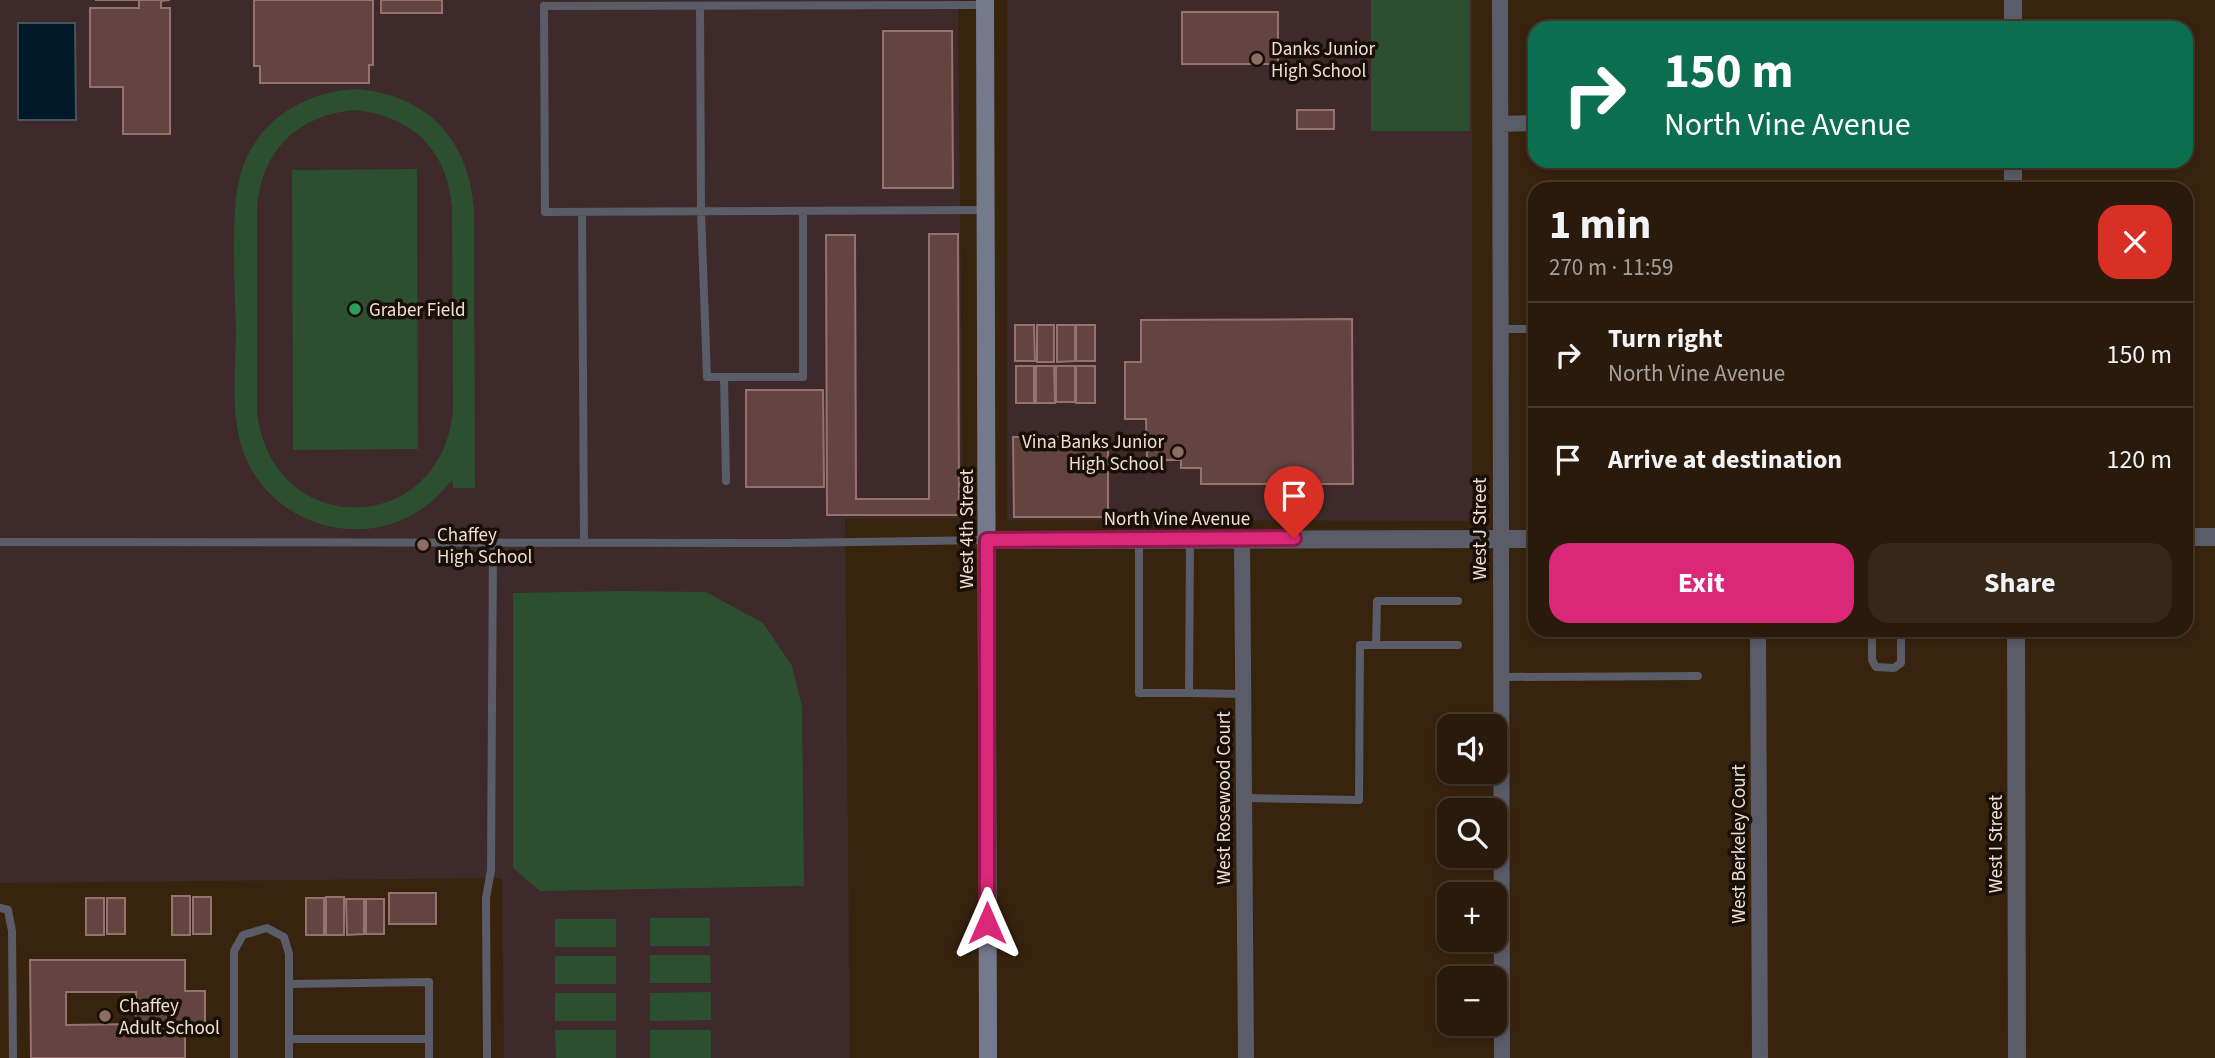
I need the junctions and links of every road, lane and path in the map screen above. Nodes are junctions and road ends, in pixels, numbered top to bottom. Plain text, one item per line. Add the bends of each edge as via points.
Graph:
1 (1500, 0) edge
2 (2013, 0) edge
3 (542, 3) edge
4 (985, 3) edge
5 (700, 6) junction
6 (2013, 21) edge
7 (1528, 123) edge
8 (1500, 124) junction
9 (986, 210) junction
10 (701, 211) junction
11 (803, 211) junction
12 (582, 212) junction
13 (1500, 329) junction
14 (1528, 329) edge
15 (724, 377) junction
16 (726, 481) dead end
17 (2193, 537) edge
18 (2215, 537) edge
19 (1242, 538) junction
20 (1139, 539) junction
21 (1190, 539) junction
22 (1500, 539) junction
23 (1528, 539) edge
24 (987, 540) junction
25 (0, 542) edge
26 (493, 543) junction
27 (584, 543) junction
28 (1458, 601) dead end
29 (1758, 637) edge
30 (1872, 637) edge
31 (1901, 637) edge
32 (2016, 637) edge
33 (1377, 645) junction
34 (1458, 645) dead end
35 (1698, 676) dead end
36 (1500, 677) junction
37 (1189, 693) junction
38 (1244, 694) junction
39 (1244, 798) junction
40 (0, 908) edge
41 (289, 984) junction
42 (289, 1039) junction
43 (429, 1039) junction
44 (13, 1058) edge
45 (234, 1058) edge
46 (289, 1058) edge
47 (429, 1058) edge
48 (487, 1058) edge
49 (988, 1058) edge
50 (1246, 1058) edge
51 (1502, 1058) edge
52 (1760, 1058) edge
53 (2017, 1058) edge

1 - 8 street, West J Street
2 - 6 street
3 - 5 lane
3 - 12 lane via 545,212
4 - 5 lane
4 - 9 main road, West 4th Street
5 - 10 lane
7 - 8 street
8 - 13 street, West J Street
9 - 11 lane
9 - 24 main road, West 4th Street
10 - 11 lane
10 - 12 lane
10 - 15 lane via 707,377
11 - 15 lane via 803,377
12 - 27 lane
13 - 14 lane
13 - 22 street, West J Street
15 - 16 lane
17 - 18 street
19 - 21 street, North Vine Avenue
19 - 22 street, North Vine Avenue
19 - 38 street, West Rosewood Court
20 - 21 street, North Vine Avenue
20 - 24 street, North Vine Avenue
20 - 37 lane via 1139,693
21 - 37 lane
22 - 23 street, North Vine Avenue
22 - 36 street, West J Street
24 - 27 lane
24 - 49 main road, West 4th Street
25 - 26 lane
26 - 27 lane
26 - 48 lane
28 - 33 lane via 1377,601
29 - 52 street, West Berkeley Court
30 - 31 lane via 1876,667 1894,667 1901,663
32 - 53 street, West I Street
33 - 34 lane
33 - 39 lane via 1360,645 1359,800
35 - 36 lane
36 - 51 street, West J Street
37 - 38 lane
38 - 39 street, West Rosewood Court
39 - 50 street, West Rosewood Court
40 - 44 lane via 8,910 12,931
41 - 42 lane
41 - 43 lane via 429,982
41 - 45 lane via 285,937 267,928 243,934 234,951
42 - 43 lane
42 - 46 lane
43 - 47 lane

